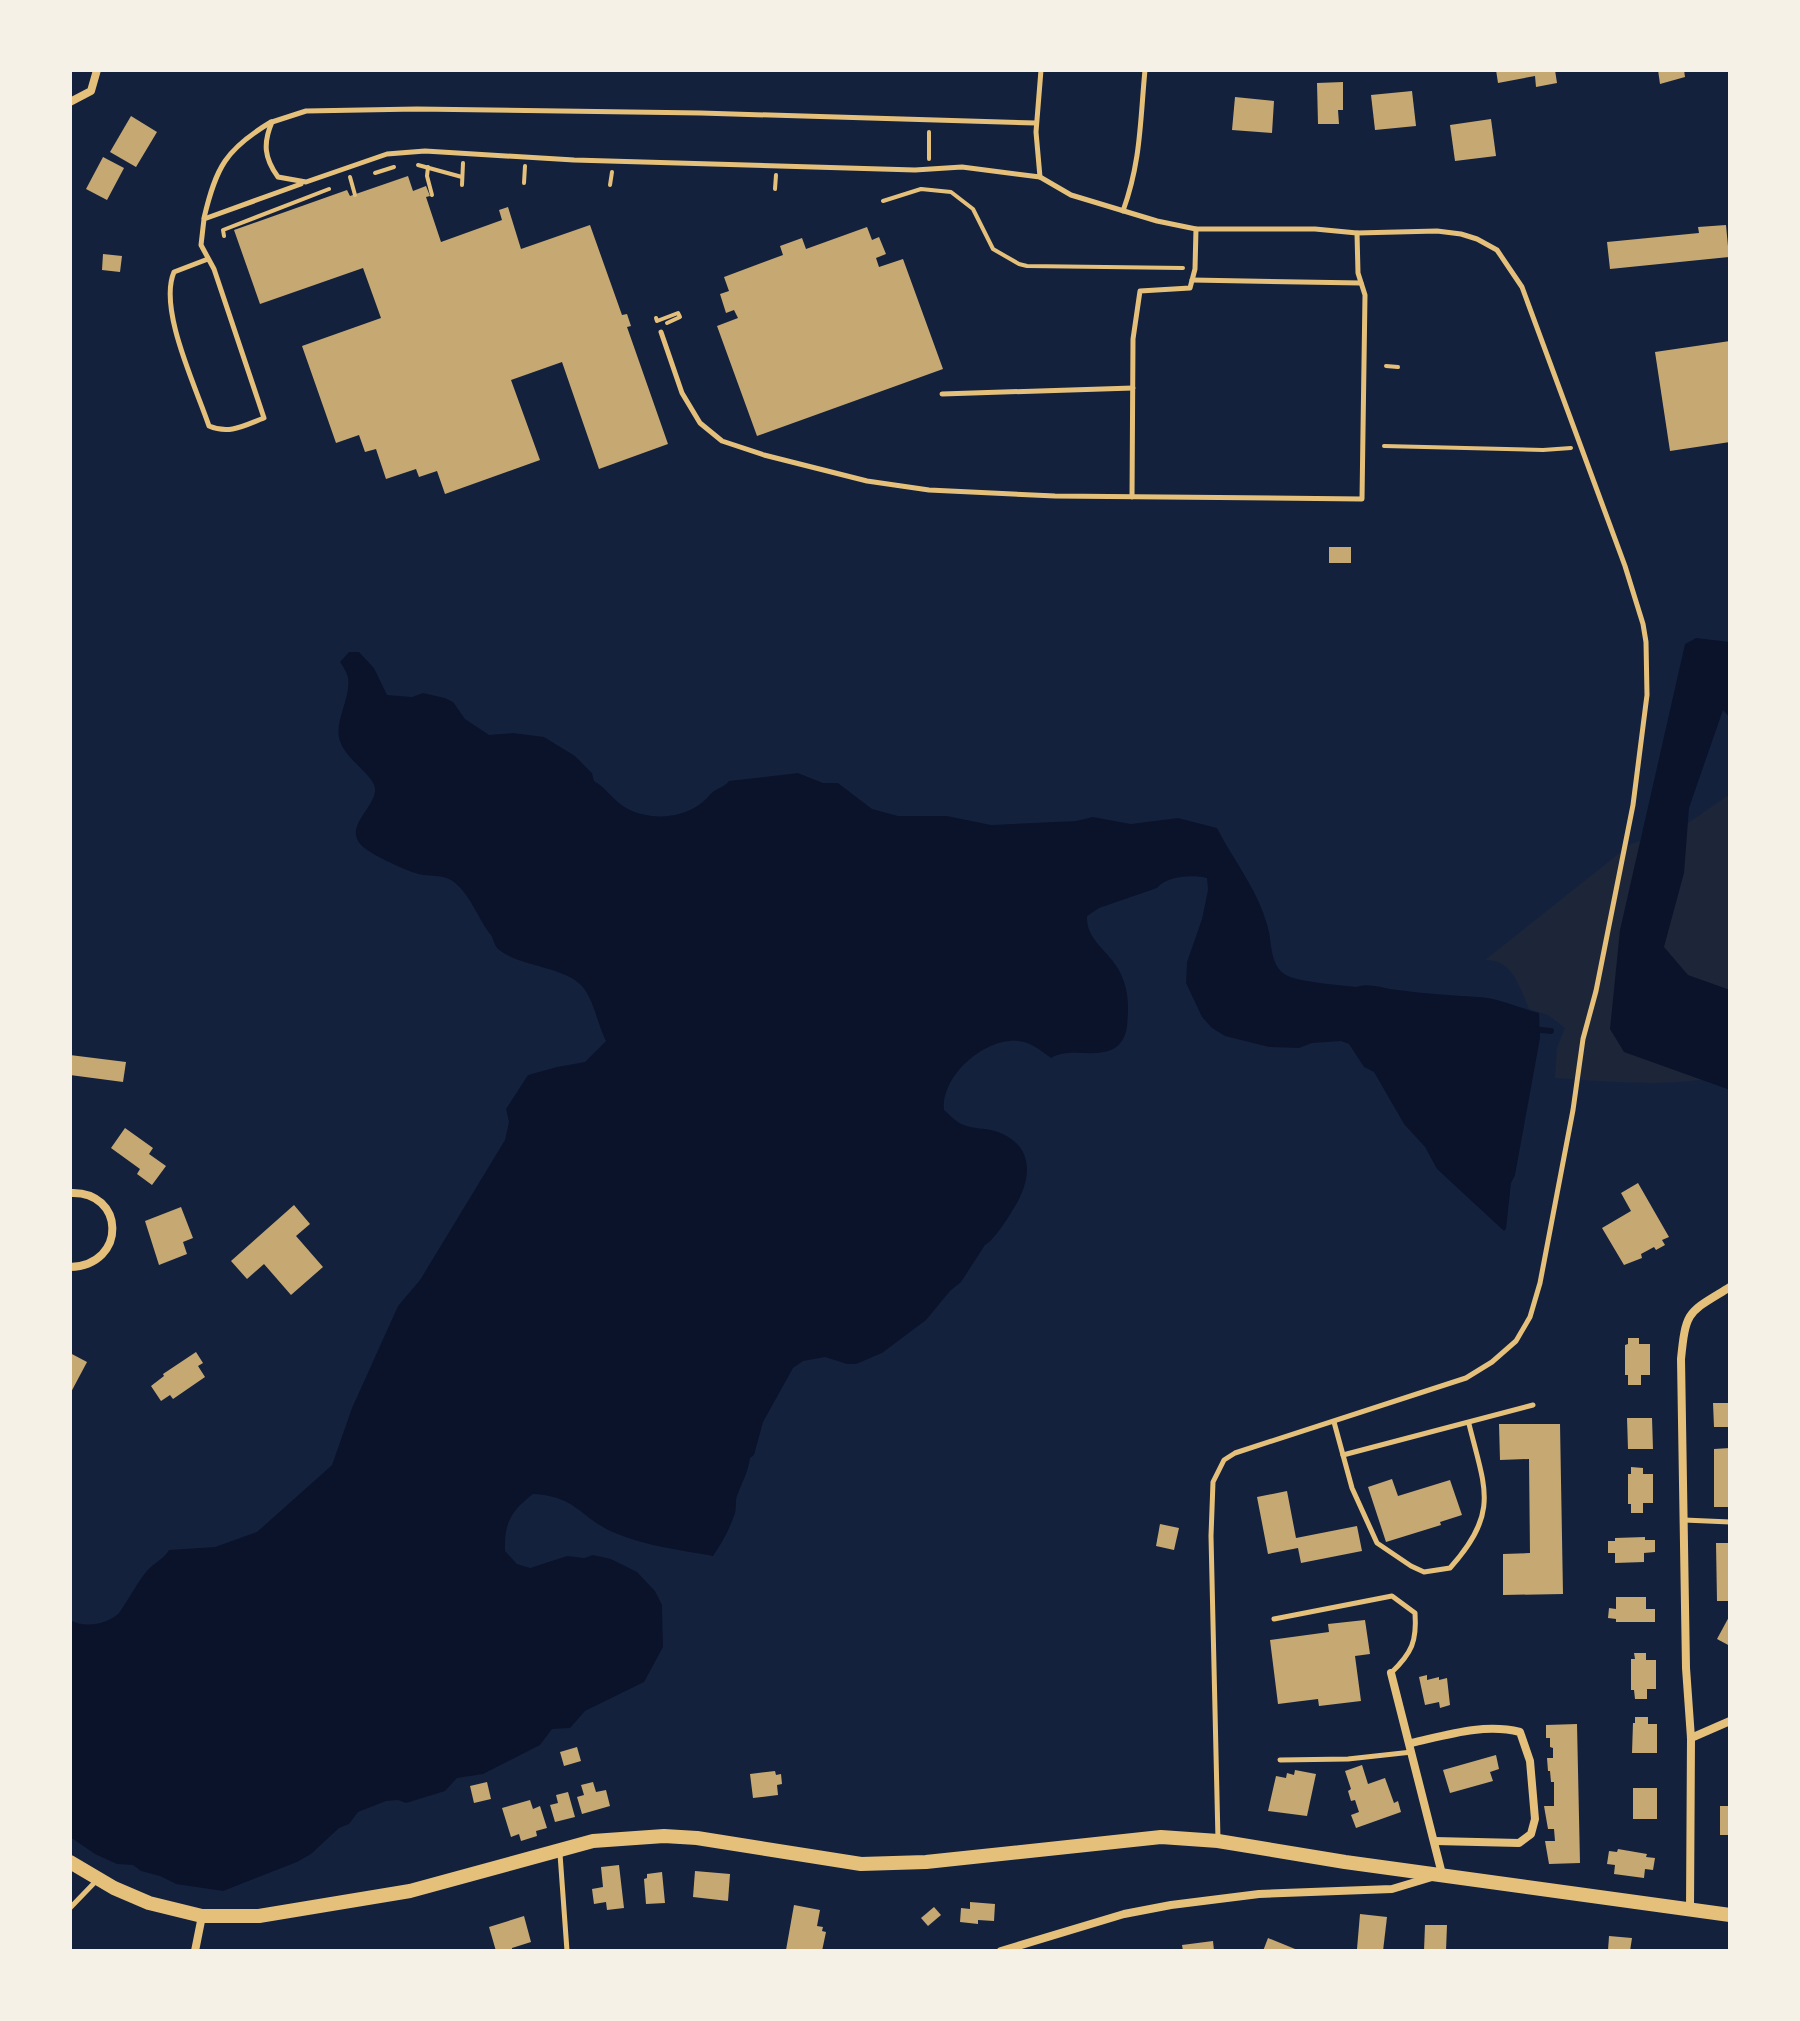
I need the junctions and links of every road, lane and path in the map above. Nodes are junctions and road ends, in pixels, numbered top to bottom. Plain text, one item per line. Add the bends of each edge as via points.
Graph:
1 (97, 70) edge
2 (1041, 70) edge
3 (1145, 70) edge
4 (70, 102) edge
5 (272, 122) junction
6 (1036, 123) junction
7 (464, 155) junction
8 (407, 165) dead end
9 (398, 166) dead end
10 (428, 167) junction
11 (462, 177) junction
12 (1040, 177) junction
13 (306, 182) junction
14 (462, 185) dead end
15 (432, 195) dead end
16 (883, 201) dead end
17 (1123, 211) junction
18 (204, 219) junction
19 (1196, 229) junction
20 (1357, 233) junction
21 (224, 236) dead end
22 (208, 259) junction
23 (1185, 268) dead end
24 (1192, 280) junction
25 (1361, 283) junction
26 (661, 332) dead end
27 (1386, 366) dead end
28 (1398, 367) dead end
29 (1133, 388) junction
30 (942, 394) dead end
31 (1384, 446) dead end
32 (1581, 446) junction
33 (1132, 497) junction
34 (70, 1193) edge
35 (70, 1267) edge
36 (1730, 1287) edge
37 (1533, 1405) dead end
38 (1334, 1422) junction
39 (1469, 1424) junction
40 (1343, 1455) junction
41 (1683, 1520) junction
42 (1730, 1522) edge
43 (1274, 1619) dead end
44 (1391, 1673) joint
45 (1730, 1721) edge
46 (1691, 1738) junction
47 (1412, 1748) junction
48 (1280, 1760) dead end
49 (1218, 1841) junction
50 (1435, 1841) junction
51 (560, 1849) junction
52 (70, 1862) edge
53 (1442, 1874) junction
54 (98, 1879) junction
55 (70, 1908) edge
56 (1690, 1909) junction
57 (1730, 1915) edge
58 (202, 1916) junction
59 (195, 1951) edge
60 (567, 1951) edge
61 (1001, 1951) edge

1 - 4 street via 91,91
2 - 6 lane
3 - 17 lane via 1138,157
5 - 6 lane via 306,111 417,109
5 - 13 lane via 265,139 272,168 278,177
5 - 18 lane via 238,143 226,159 212,185
6 - 12 lane
7 - 11 path
7 - 12 lane via 915,170 962,167
7 - 13 lane via 387,154
8 - 10 path
9 - 21 path via 223,230
10 - 11 path
10 - 15 path
11 - 14 path
12 - 17 lane via 1071,195
13 - 18 lane
16 - 23 path via 921,189 951,192 973,209 993,249 1027,266
17 - 19 lane
18 - 22 lane via 201,245
19 - 20 lane
19 - 24 lane
20 - 25 lane
20 - 32 lane via 1449,233 1497,250 1522,287
22 - 22 lane via 174,272 168,299 209,426 222,431 264,418
24 - 25 lane
24 - 29 lane via 1190,288 1140,291
25 - 33 lane via 1362,499
26 - 33 lane via 682,393 700,423 722,441 867,481 929,490
27 - 28 path
29 - 30 lane
29 - 33 lane
31 - 32 path
32 - 38 lane via 1640,611 1647,695 1633,805 1583,1039 1540,1283 1523,1330 1492,1362 1466,1378
34 - 35 street via 94,1197 105,1207 113,1235 98,1260
36 - 41 street via 1700,1305 1685,1325
37 - 39 lane
38 - 40 lane
38 - 49 lane via 1235,1453 1224,1460 1213,1482
39 - 40 lane
39 - 40 lane via 1487,1499 1475,1536 1450,1568 1424,1572 1377,1543
41 - 42 lane
41 - 46 street
43 - 44 lane via 1392,1596 1415,1613 1417,1634
44 - 47 street
45 - 46 street
46 - 56 street
47 - 48 lane via 1348,1759
47 - 50 street
47 - 50 street via 1485,1728 1506,1729 1520,1732 1530,1761 1535,1819 1531,1834 1519,1843
49 - 51 main road via 1161,1837 861,1864 664,1836
49 - 53 main road
50 - 53 street
51 - 58 main road via 410,1891 259,1916
51 - 60 lane
52 - 54 main road
53 - 56 main road
53 - 61 street via 1392,1889 1259,1894 1171,1905
54 - 55 lane
54 - 58 main road via 149,1903
56 - 57 main road
58 - 59 street

